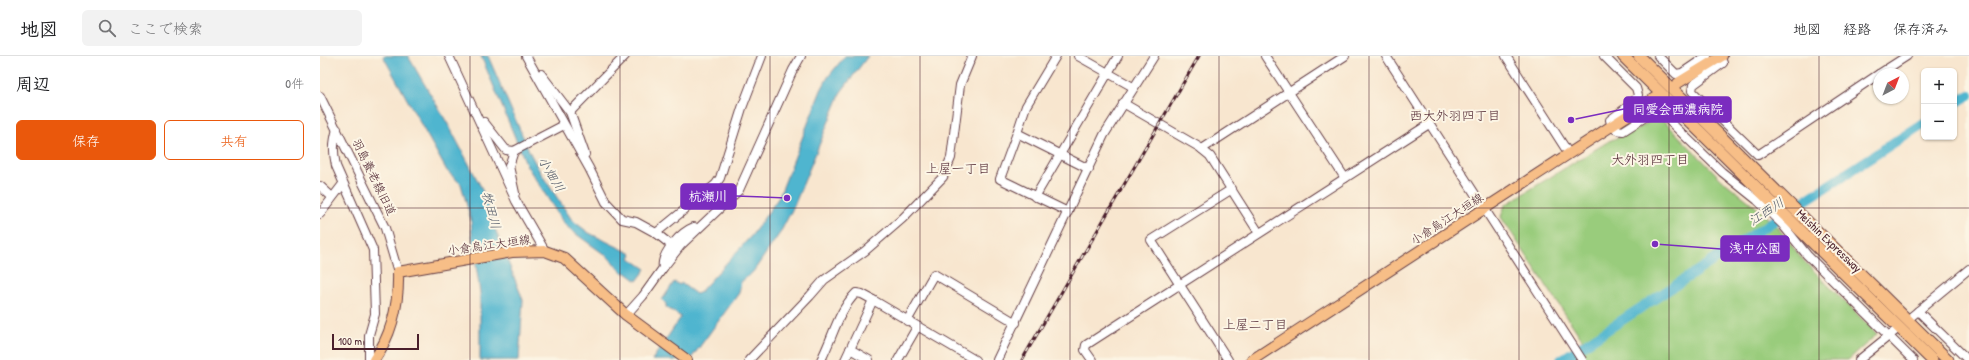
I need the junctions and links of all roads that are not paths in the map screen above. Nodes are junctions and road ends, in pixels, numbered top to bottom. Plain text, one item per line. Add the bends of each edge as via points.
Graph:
1 (449, 56) edge
2 (625, 56) edge
3 (762, 56) edge
4 (801, 56) edge
5 (972, 56) edge
6 (1056, 56) edge
7 (1078, 56) edge
8 (1118, 56) edge
9 (1154, 56) edge
10 (1266, 56) edge
11 (1345, 56) edge
12 (1386, 56) edge
13 (1506, 56) edge
14 (1604, 56) edge
15 (1623, 56) edge
16 (1638, 56) edge
17 (1658, 56) edge
18 (1707, 56) edge
19 (1721, 56) edge
20 (1907, 56) edge
21 (528, 59) edge
22 (1888, 68) edge
23 (1108, 73) junction
24 (1873, 78) edge
25 (1678, 83) dead end
26 (1133, 88) junction
27 (1289, 92) junction
28 (320, 96) edge
29 (1656, 97) dead end
30 (1123, 103) junction
31 (472, 105) junction
32 (570, 112) junction
33 (1429, 124) junction
34 (564, 125) junction
35 (1612, 127) junction
36 (337, 129) junction
37 (1017, 133) junction
38 (1202, 149) junction
39 (514, 151) junction
40 (1569, 154) junction
41 (1060, 155) junction
42 (589, 168) junction
43 (1089, 169) junction
44 (1345, 178) junction
45 (343, 184) junction
46 (320, 186) edge
47 (1232, 189) junction
48 (1763, 193) junction
49 (332, 197) junction
50 (1035, 197) junction
51 (516, 202) junction
52 (1485, 210) junction
53 (1068, 212) junction
54 (320, 214) edge
55 (1800, 223) junction
56 (699, 228) junction
57 (656, 233) junction
58 (1260, 234) junction
59 (671, 244) junction
60 (546, 251) junction
61 (663, 268) junction
62 (1969, 269) edge
63 (403, 271) junction
64 (1179, 286) junction
65 (873, 300) junction
66 (629, 317) junction
67 (907, 321) junction
68 (1016, 323) junction
69 (918, 327) junction
70 (1892, 333) junction
71 (850, 349) junction
72 (1580, 357) edge
73 (370, 360) edge
74 (374, 360) edge
75 (687, 360) edge
76 (749, 360) edge
77 (821, 360) edge
78 (845, 360) edge
79 (869, 360) edge
80 (898, 360) edge
81 (975, 360) edge
82 (997, 360) edge
83 (1092, 360) edge
84 (1228, 360) edge
85 (1252, 360) edge
86 (1859, 360) edge
87 (1914, 360) edge
88 (1932, 360) edge
89 (1948, 360) edge
90 (1968, 360) edge

1 - 31 street
2 - 32 street
3 - 57 street via 720,178
4 - 56 street via 739,190
5 - 76 street via 960,85 951,158 943,177 902,219 865,251 824,280
6 - 37 street via 1026,106
7 - 23 street
8 - 23 street
9 - 26 street
10 - 27 street
11 - 27 street
12 - 33 street
13 - 40 street
14 - 35 street via 1636,88 1638,95 1634,102 1612,117
15 - 48 highway, Meishin Expressway
16 - 48 highway, Meishin Expressway
17 - 18 street via 1676,74 1682,73
19 - 24 street via 1723,63 1693,85 1692,91 1758,154
19 - 25 main road
20 - 22 street
21 - 32 street
21 - 34 street
23 - 26 street
23 - 41 street
26 - 30 street
27 - 38 street
27 - 44 street
28 - 36 street, 羽島養老線旧道
29 - 35 main road, 小倉烏江大垣線
30 - 38 street
30 - 43 street via 1104,135
31 - 39 street via 506,150
31 - 51 street
32 - 42 street
33 - 44 street
33 - 52 street
34 - 39 street
34 - 42 street
35 - 40 main road, 小倉烏江大垣線
35 - 48 street via 1623,131 1653,112 1660,112 1722,172
36 - 45 street via 332,152
36 - 63 street, 羽島養老線旧道
37 - 41 street
37 - 50 street via 1000,178
38 - 47 street via 1210,156
39 - 51 street via 509,166
40 - 52 main road, 小倉烏江大垣線
41 - 43 street
41 - 50 street
42 - 57 street via 606,202 622,219 636,222
43 - 53 street
44 - 58 street
45 - 49 street
45 - 73 street via 373,250 375,314 369,335
46 - 49 street
47 - 58 street
47 - 64 street via 1151,240
48 - 55 highway, Meishin Expressway
48 - 70 street via 1782,224 1807,255
49 - 54 street
50 - 53 street
51 - 60 street
52 - 72 street
52 - 85 main road, 小倉烏江大垣線
53 - 68 street
55 - 88 highway, Meishin Expressway
55 - 89 highway, Meishin Expressway
56 - 59 street via 693,227
56 - 61 street via 681,245
57 - 59 street
58 - 64 street
59 - 61 street via 662,264
60 - 63 main road, 小倉烏江大垣線 via 512,252
60 - 66 main road, 小倉烏江大垣線 via 564,258
61 - 66 street
62 - 90 street via 1915,314
63 - 74 main road via 394,319
64 - 83 street via 1086,345 1084,350
64 - 84 street
65 - 67 street
65 - 71 street
65 - 77 street via 856,293 846,303
66 - 75 main road, 小倉烏江大垣線
67 - 68 street via 934,274
67 - 69 street
68 - 82 street
69 - 80 street
69 - 81 street
70 - 86 street
70 - 87 street
71 - 78 street
71 - 79 street

